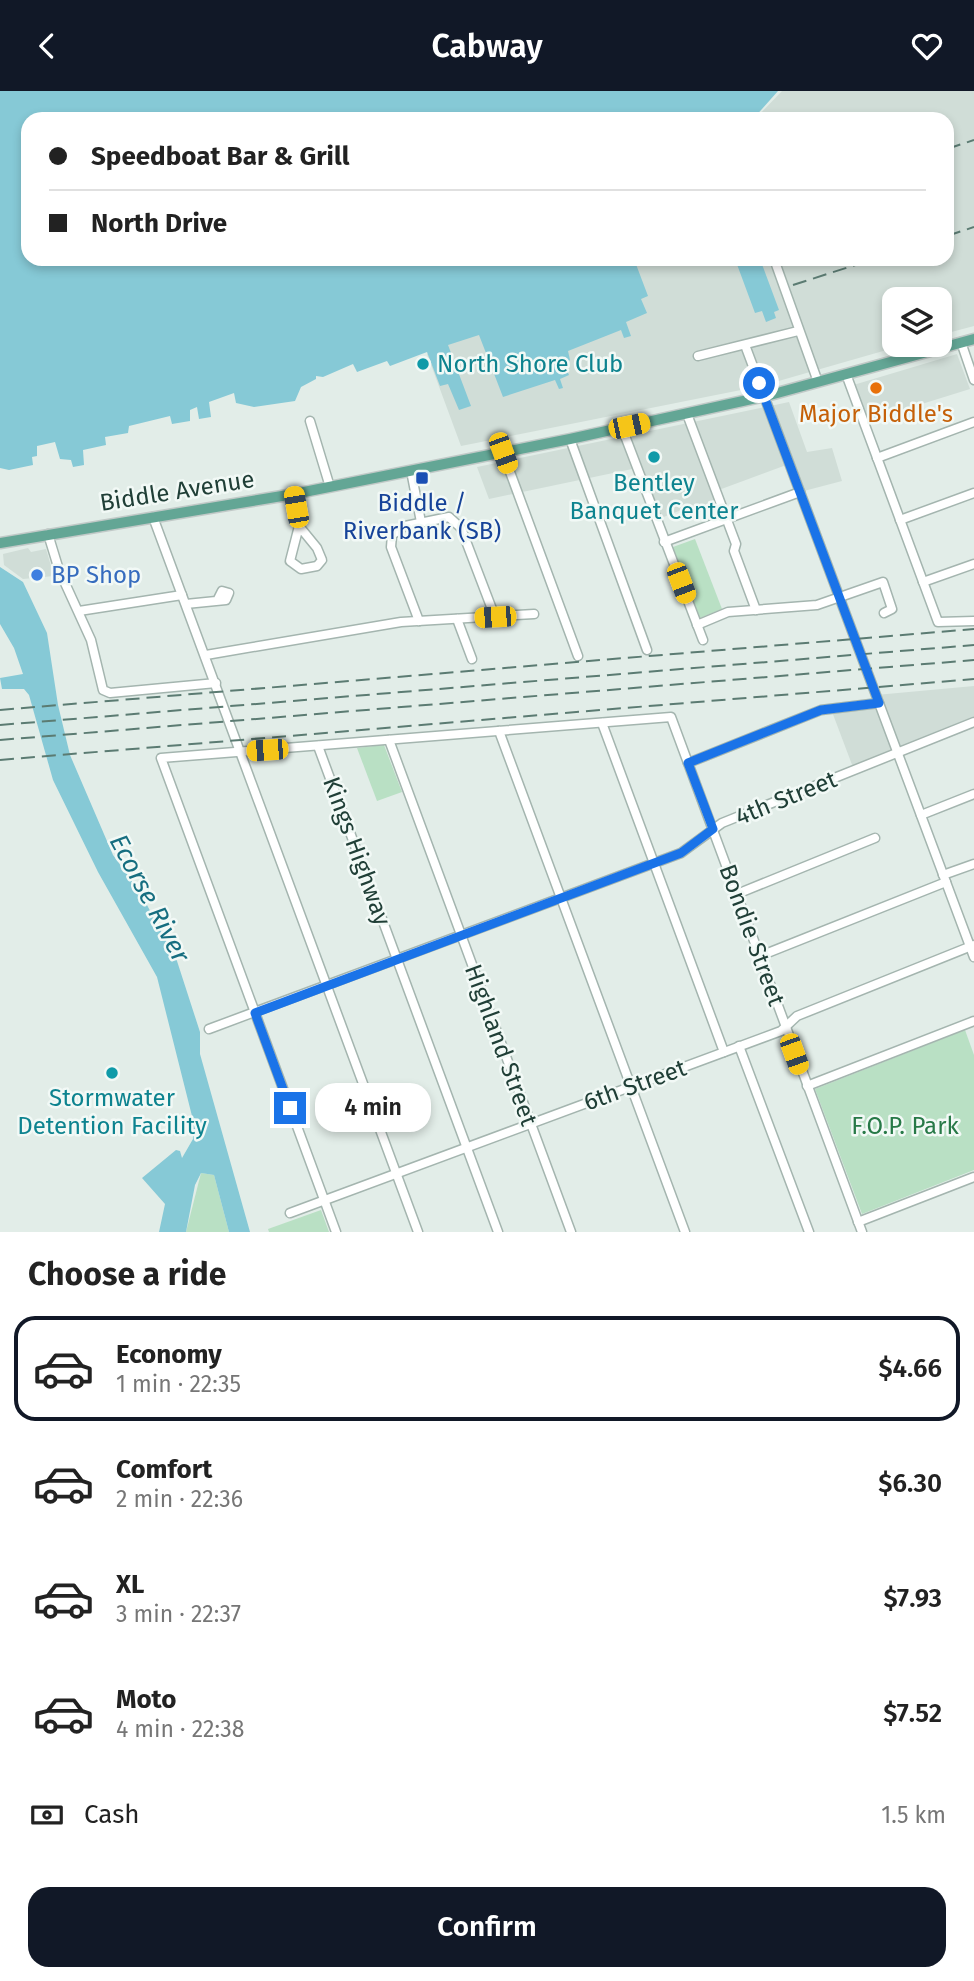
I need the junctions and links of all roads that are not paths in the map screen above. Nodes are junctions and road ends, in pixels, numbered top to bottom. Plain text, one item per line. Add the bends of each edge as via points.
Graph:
1 (776, 266) edge
2 (798, 331) junction
3 (974, 339) edge
4 (961, 342) junction
5 (745, 345) junction
6 (698, 356) dead end
7 (846, 374) junction
8 (974, 380) edge
9 (818, 382) junction
10 (765, 397) junction
11 (687, 414) junction
12 (310, 421) dead end
13 (974, 422) edge
14 (622, 428) junction
15 (570, 439) junction
16 (503, 453) junction
17 (877, 458) junction
18 (411, 471) junction
19 (330, 487) junction
20 (800, 492) junction
21 (294, 493) junction
22 (974, 493) edge
23 (153, 517) junction
24 (726, 519) junction
25 (900, 520) junction
26 (421, 522) junction
27 (299, 526) junction
28 (48, 534) junction
29 (664, 542) junction
30 (0, 543) edge
31 (974, 563) edge
32 (923, 583) junction
33 (182, 595) junction
34 (839, 597) junction
35 (218, 599) dead end
36 (186, 604) junction
37 (756, 610) junction
38 (79, 611) junction
39 (884, 613) dead end
40 (534, 614) dead end
41 (495, 617) junction
42 (457, 619) junction
43 (419, 621) junction
44 (974, 621) edge
45 (697, 625) junction
46 (703, 640) dead end
47 (647, 650) dead end
48 (206, 655) junction
49 (578, 656) dead end
50 (472, 659) dead end
51 (216, 683) junction
52 (879, 703) junction
53 (974, 722) edge
54 (602, 723) junction
55 (499, 731) junction
56 (389, 740) junction
57 (318, 746) junction
58 (241, 752) junction
59 (897, 752) junction
60 (688, 763) junction
61 (974, 794) edge
62 (921, 815) junction
63 (713, 829) junction
64 (875, 838) dead end
65 (654, 863) junction
66 (974, 864) edge
67 (944, 879) junction
68 (737, 894) junction
69 (561, 898) junction
70 (461, 935) junction
71 (972, 946) edge
72 (760, 956) junction
73 (974, 957) edge
74 (397, 959) junction
75 (327, 985) junction
76 (255, 1013) junction
77 (974, 1021) edge
78 (785, 1027) junction
79 (209, 1029) dead end
80 (739, 1046) junction
81 (724, 1052) junction
82 (630, 1086) junction
83 (807, 1086) junction
84 (530, 1124) junction
85 (467, 1147) junction
86 (396, 1174) junction
87 (974, 1177) edge
88 (324, 1201) junction
89 (290, 1213) dead end
90 (858, 1222) junction
91 (336, 1232) edge
92 (418, 1232) edge
93 (498, 1232) edge
94 (571, 1232) edge
95 (685, 1232) edge
96 (809, 1232) edge
97 (862, 1232) edge

1 - 2 street
2 - 5 street
2 - 9 street
3 - 4 main road, Biddle Avenue
4 - 7 main road, Biddle Avenue
4 - 8 street
5 - 6 street
5 - 10 street
7 - 9 main road, Biddle Avenue
7 - 17 street
9 - 10 main road, Biddle Avenue
10 - 11 main road, Biddle Avenue
10 - 20 street
11 - 14 main road, Biddle Avenue
11 - 24 street
12 - 19 street
13 - 17 street
14 - 15 main road, Biddle Avenue
14 - 29 street
15 - 16 main road, Biddle Avenue
15 - 47 street
16 - 18 main road, Biddle Avenue
16 - 49 street
17 - 25 street
18 - 19 main road, Biddle Avenue
18 - 26 street
19 - 21 main road, Biddle Avenue
20 - 24 street
20 - 34 street
21 - 23 main road, Biddle Avenue
21 - 27 street
22 - 25 street
23 - 28 main road, Biddle Avenue
23 - 33 street
24 - 29 street
24 - 37 street
25 - 32 street
26 - 41 street via 449,517 459,524
26 - 43 street via 397,529 391,544
27 - 27 street via 289,561 300,569 317,566 320,554
28 - 30 main road, Biddle Avenue
28 - 38 street
29 - 45 street
31 - 32 street
32 - 44 street via 938,622
33 - 36 street
33 - 38 street
34 - 37 street via 814,606
34 - 39 street via 883,582 892,609
34 - 52 street
35 - 36 street
36 - 48 street
37 - 45 street via 728,612
38 - 51 street via 103,690
40 - 41 street
41 - 42 street
42 - 43 street
42 - 50 street
43 - 48 street
45 - 46 street
48 - 51 street
51 - 58 street
52 - 59 street
52 - 60 street via 821,710
53 - 59 street, 4th Street
54 - 55 street
54 - 60 street, Bondie Street via 671,717
54 - 65 street
55 - 56 street
55 - 69 street
56 - 57 street
56 - 70 street, Highland Street
57 - 58 street
57 - 74 street, Kings Highway
58 - 75 street
58 - 76 street via 161,758
59 - 62 street
59 - 63 street, 4th Street
60 - 63 street, Bondie Street
61 - 62 street
62 - 67 street
63 - 65 street, 4th Street via 681,853
63 - 68 street, Bondie Street
64 - 68 street
65 - 69 street, 4th Street
65 - 81 street
66 - 67 street
67 - 71 street
67 - 72 street
68 - 72 street, Bondie Street
69 - 70 street, 4th Street
69 - 82 street
70 - 74 street, 4th Street
70 - 84 street, Highland Street
71 - 73 street
71 - 78 street, 6th Street via 797,1016
72 - 78 street, Bondie Street
74 - 75 street, 4th Street
74 - 85 street, Kings Highway
75 - 76 street, 4th Street
75 - 86 street
76 - 79 street, 4th Street
76 - 88 street
77 - 83 street
78 - 80 street, 6th Street
78 - 83 street, Bondie Street
80 - 81 street, 6th Street
80 - 96 street
81 - 82 street, 6th Street
82 - 84 street, 6th Street
82 - 95 street
83 - 90 street, Bondie Street
84 - 85 street, 6th Street
84 - 94 street, Highland Street
85 - 86 street, 6th Street
85 - 93 street, Kings Highway
86 - 88 street, 6th Street
86 - 92 street
87 - 90 street
88 - 89 street, 6th Street
88 - 91 street
90 - 97 street, Bondie Street

